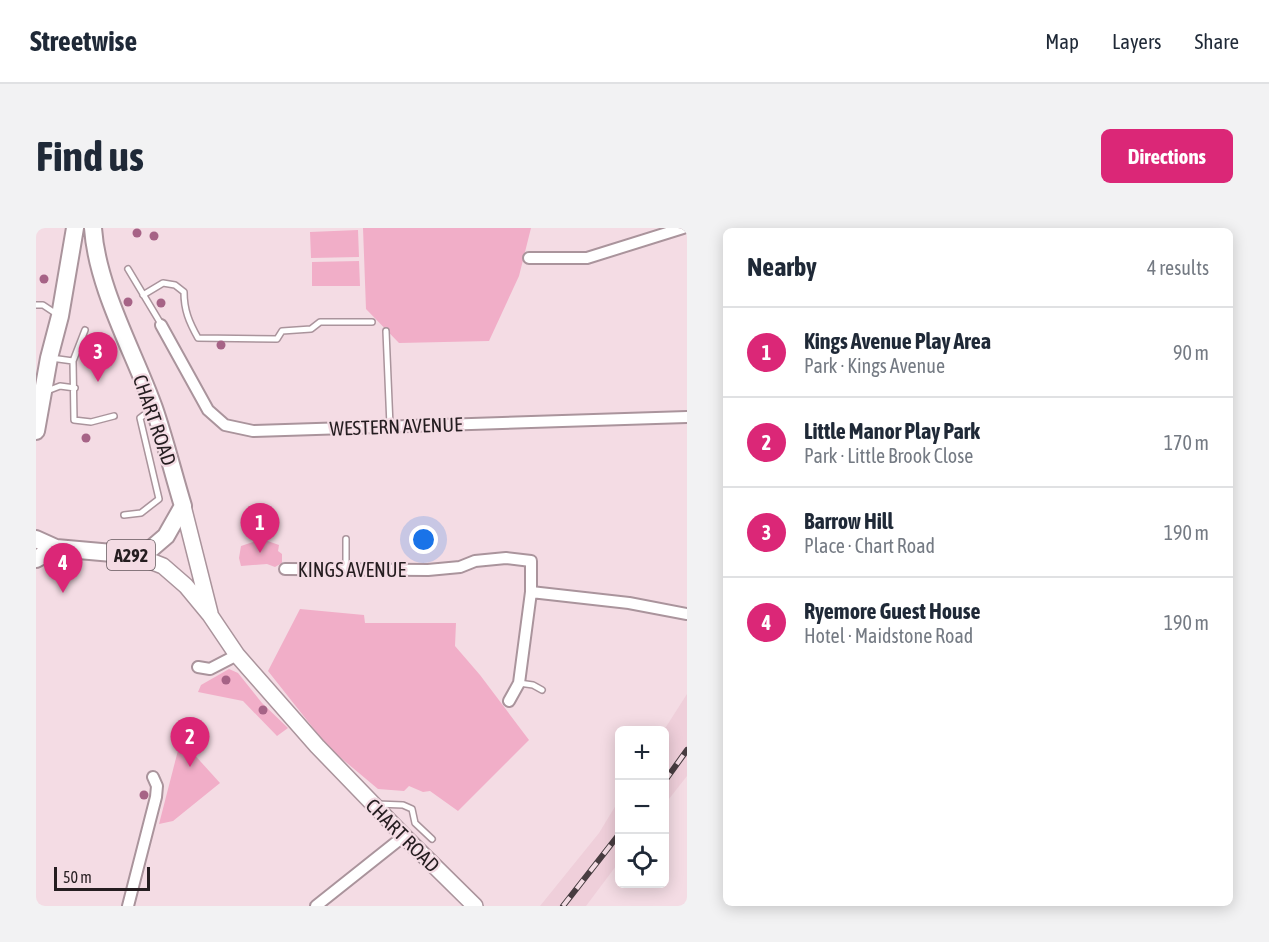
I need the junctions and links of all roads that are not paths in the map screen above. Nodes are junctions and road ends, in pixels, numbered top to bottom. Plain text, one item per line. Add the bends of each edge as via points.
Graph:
1 (75, 228) edge
2 (93, 228) edge
3 (683, 228) edge
4 (529, 258) dead end
5 (128, 270) dead end
6 (143, 295) junction
7 (36, 304) edge
8 (60, 316) junction
9 (372, 322) dead end
10 (161, 325) joint
11 (85, 330) dead end
12 (386, 331) dead end
13 (49, 358) junction
14 (73, 361) junction
15 (75, 388) junction
16 (41, 390) edge
17 (154, 408) junction
18 (114, 416) dead end
19 (687, 417) edge
20 (390, 426) junction
21 (36, 431) edge
22 (183, 506) junction
23 (124, 515) dead end
24 (36, 539) edge
25 (345, 539) dead end
26 (56, 548) junction
27 (135, 555) junction
28 (36, 559) edge
29 (346, 568) junction
30 (285, 569) dead end
31 (531, 592) junction
32 (687, 614) edge
33 (210, 615) junction
34 (237, 654) junction
35 (198, 667) dead end
36 (519, 683) junction
37 (542, 690) dead end
38 (509, 701) dead end
39 (153, 777) dead end
40 (373, 804) junction
41 (404, 836) junction
42 (432, 839) dead end
43 (128, 906) edge
44 (316, 906) edge
45 (475, 906) edge

1 - 8 main road
2 - 17 main road, CHART ROAD via 113,307
3 - 4 street via 587,258
5 - 6 lane
6 - 9 lane via 163,283 184,292 184,306 198,338 277,339 282,331 311,329 320,322
6 - 10 lane
7 - 8 lane
8 - 13 main road
10 - 20 street, WESTERN AVENUE via 208,411 225,425 254,431
11 - 14 lane
12 - 20 lane
13 - 14 lane
13 - 16 main road
14 - 15 lane
15 - 16 lane
15 - 18 lane via 74,420 90,422
16 - 21 main road
17 - 22 main road, CHART ROAD
17 - 23 lane via 141,418 159,499 141,513
19 - 20 street, WESTERN AVENUE
22 - 27 main road, A292 via 166,537
22 - 33 street, CHART ROAD
24 - 26 main road, A292
25 - 29 lane
26 - 27 main road, A292
26 - 28 main road
27 - 33 street, CHART ROAD via 176,575
29 - 30 street, KINGS AVENUE
29 - 31 street, KINGS AVENUE via 428,570 506,558 531,561
31 - 32 street
31 - 36 street, KINGS AVENUE
33 - 34 street, CHART ROAD
34 - 35 street via 210,669
34 - 40 street, CHART ROAD
36 - 37 lane
36 - 38 street, KINGS AVENUE
39 - 43 street via 156,797
40 - 41 street, CHART ROAD
40 - 42 lane via 412,809 415,823
41 - 44 street
41 - 45 street, CHART ROAD

